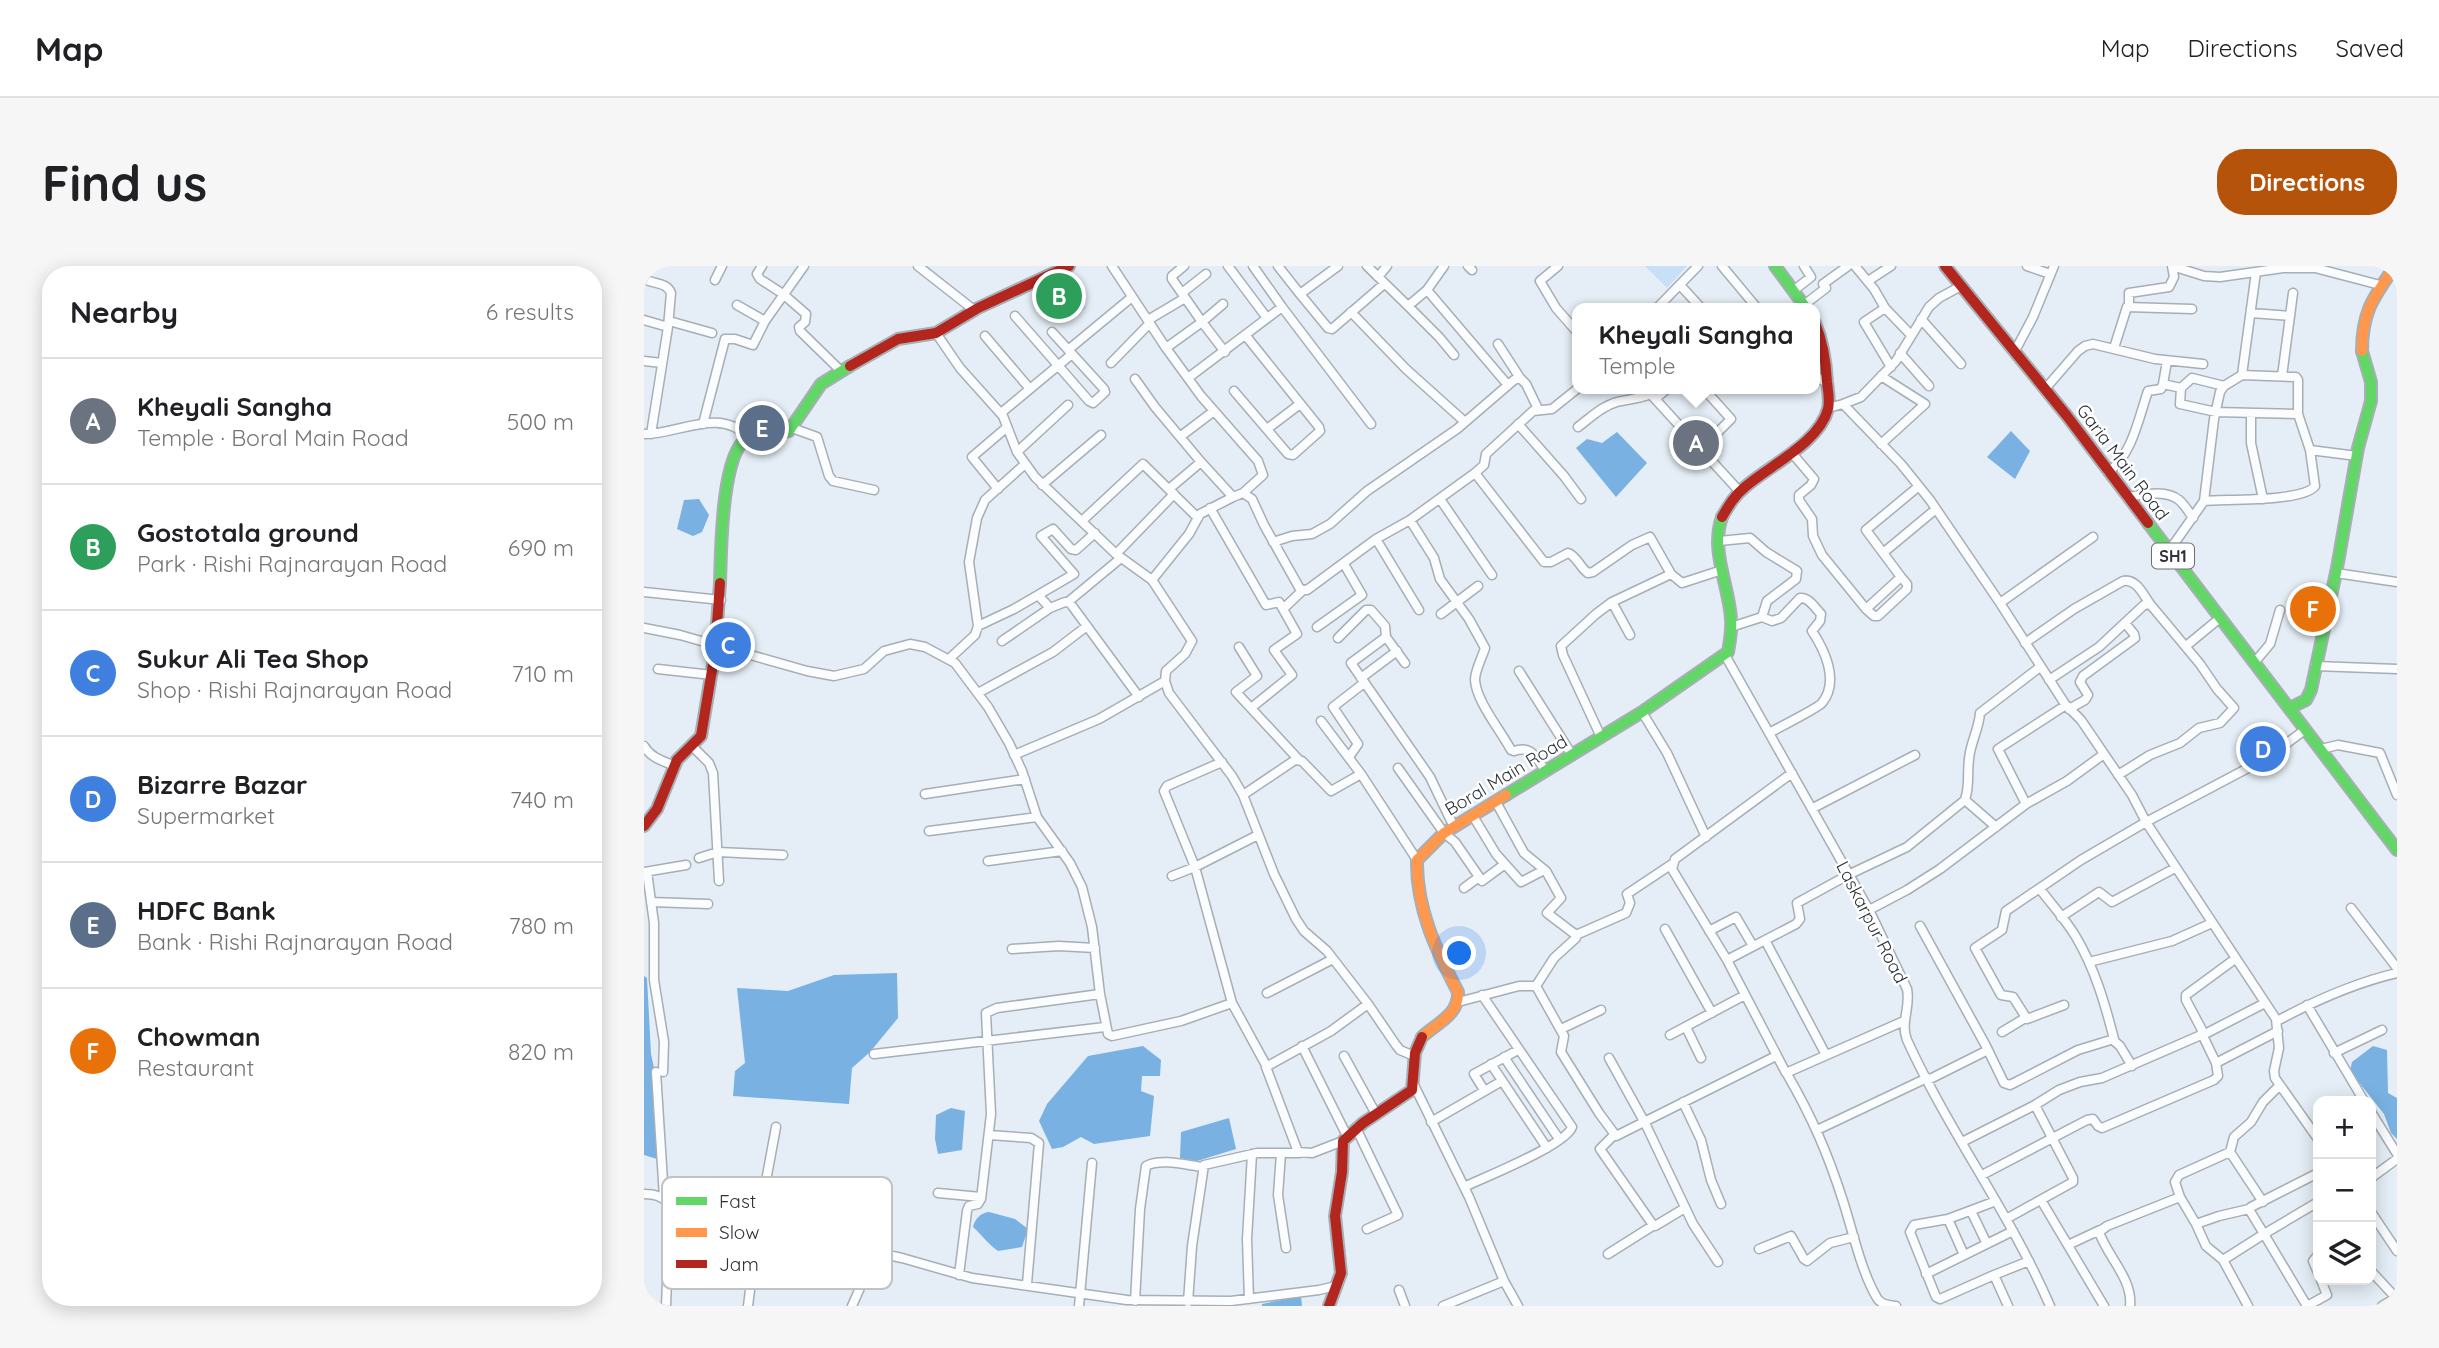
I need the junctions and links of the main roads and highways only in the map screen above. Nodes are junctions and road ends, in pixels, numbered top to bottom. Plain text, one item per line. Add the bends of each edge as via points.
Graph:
1 (1069, 266) edge
2 (1775, 266) edge
3 (1945, 266) edge
4 (2396, 266) edge
5 (1802, 303) edge
6 (1820, 334) edge
7 (2290, 708) junction
8 (644, 826) edge
9 (2397, 850) edge
10 (1329, 1306) edge

1 - 8 main road via 936,333 898,339 821,384 792,428 783,434 747,437 736,452 723,513 716,646 701,736 674,766 662,803
2 - 5 main road
3 - 7 main road, Garia Main Road / SH1
4 - 7 main road via 2371,301 2362,328 2362,355 2372,389 2315,666 2306,700
6 - 10 main road, Boral Main Road via 1828,408 1820,425 1732,499 1721,520 1721,570 1731,627 1731,644 1725,655 1642,712 1449,830 1417,860 1431,939 1458,992 1458,1002 1419,1042 1414,1085 1407,1095 1349,1135 1335,1216 1341,1270
7 - 9 main road, Garia Main Road / SH1

